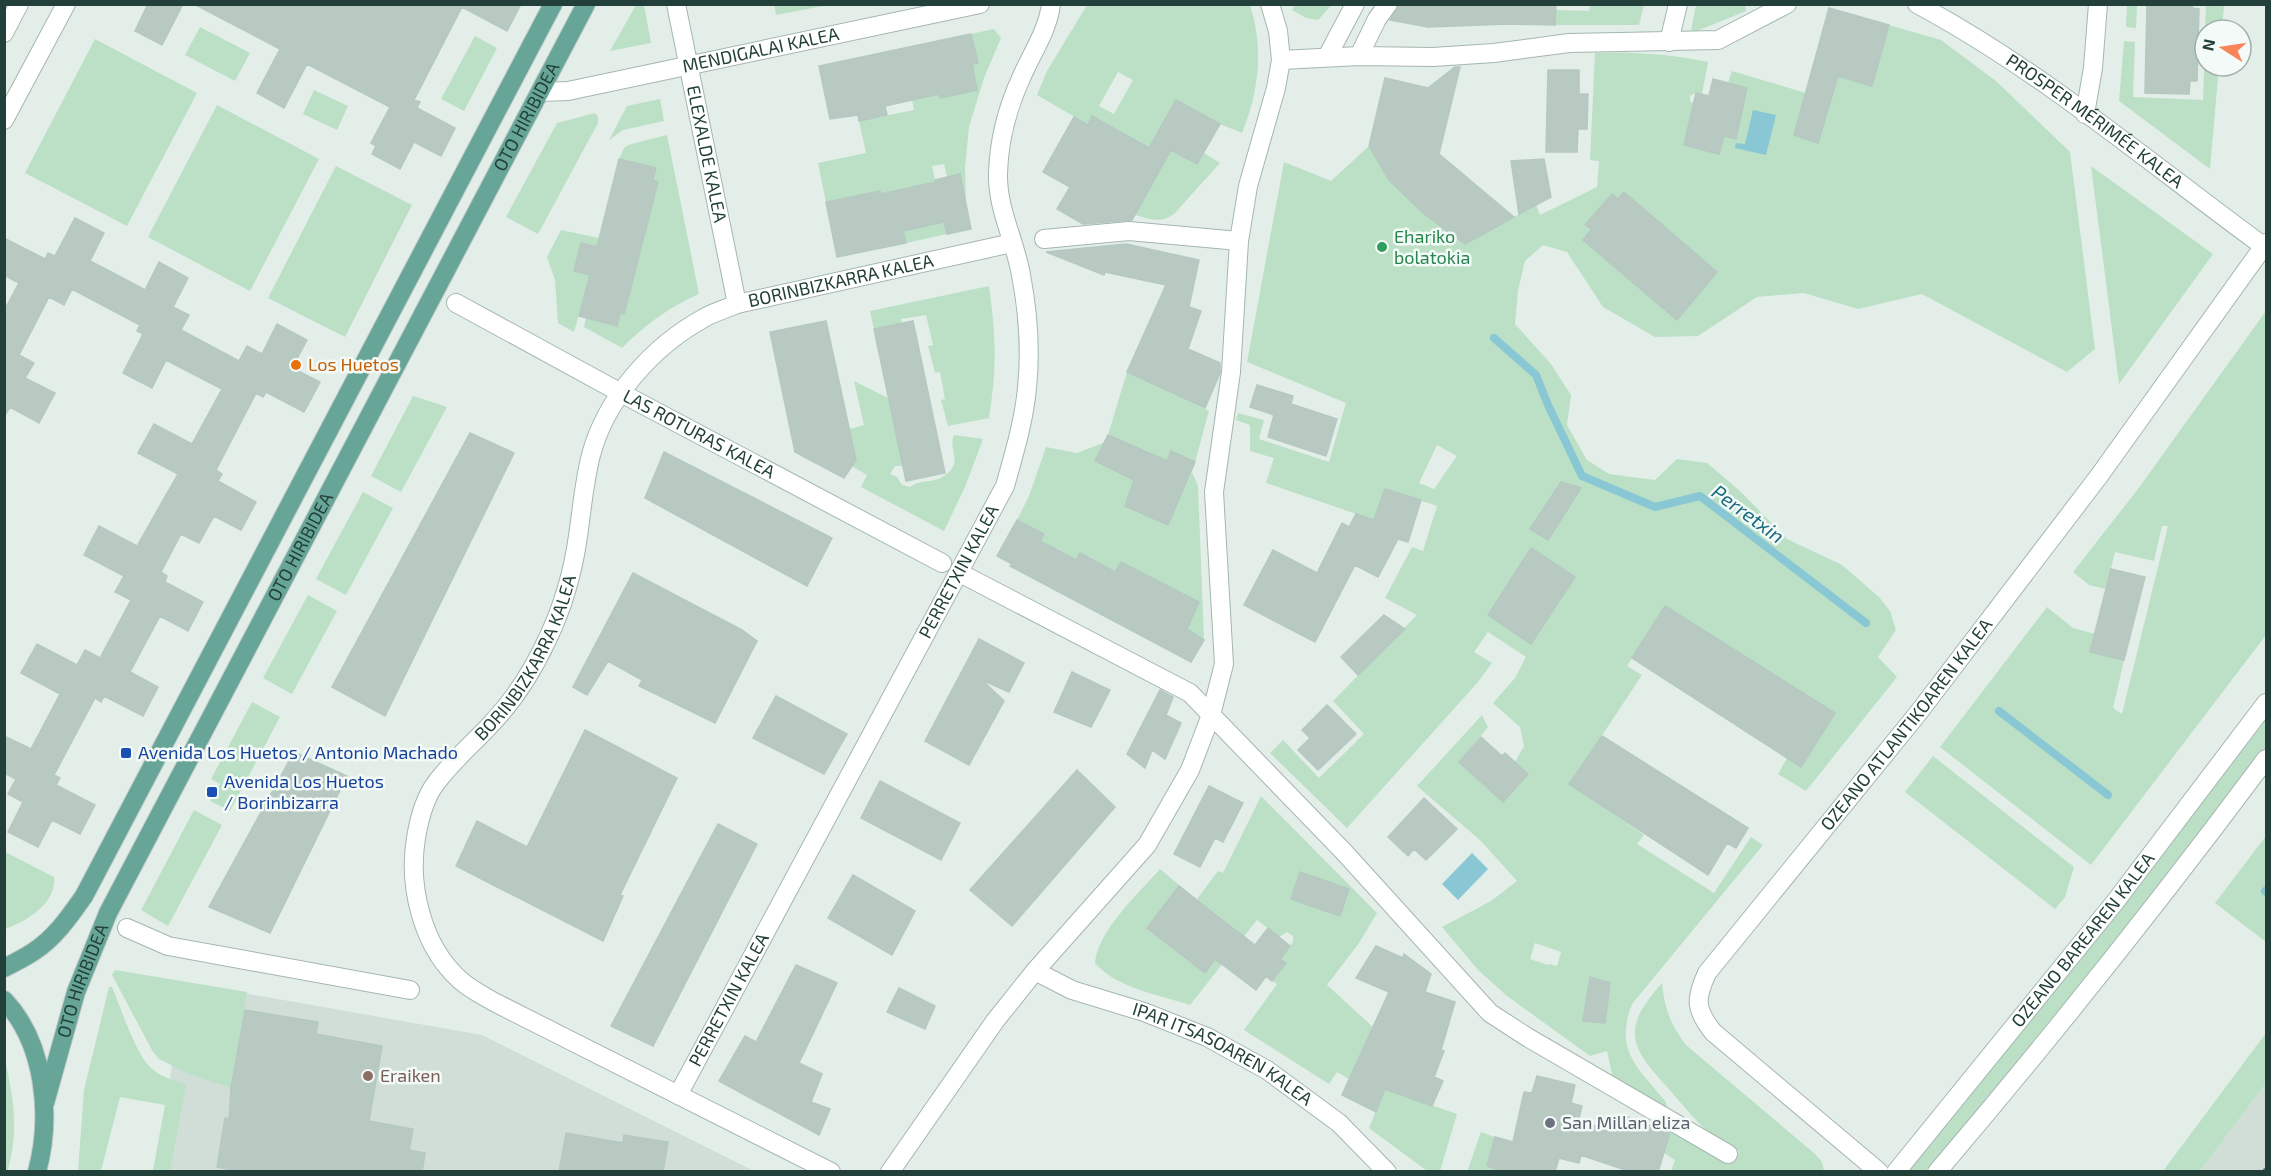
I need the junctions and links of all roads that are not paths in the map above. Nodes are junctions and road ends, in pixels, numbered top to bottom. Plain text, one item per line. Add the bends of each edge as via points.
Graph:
1 (19, 4) edge
2 (66, 4) edge
3 (553, 4) edge
4 (586, 4) edge
5 (676, 4) edge
6 (980, 4) edge
7 (1051, 4) edge
8 (1270, 4) edge
9 (1355, 4) edge
10 (1388, 4) edge
11 (1678, 4) edge
12 (1787, 4) edge
13 (1917, 4) edge
14 (2098, 4) edge
15 (4, 33) edge
16 (1669, 42) junction
17 (1359, 56) junction
18 (1327, 57) junction
19 (1281, 60) junction
20 (688, 65) junction
21 (540, 92) junction
22 (2085, 114) junction
23 (4, 120) edge
24 (1044, 239) dead end
25 (1239, 242) junction
26 (1012, 243) junction
27 (2266, 246) edge
28 (456, 303) dead end
29 (737, 304) junction
30 (621, 393) junction
31 (942, 564) dead end
32 (960, 573) junction
33 (2266, 703) edge
34 (1211, 715) junction
35 (2266, 759) edge
36 (127, 928) dead end
37 (4, 968) edge
38 (1035, 971) junction
39 (410, 990) dead end
40 (4, 1000) edge
41 (678, 1095) junction
42 (45, 1103) junction
43 (1728, 1154) dead end
44 (37, 1172) edge
45 (831, 1172) edge
46 (890, 1172) edge
47 (1387, 1172) edge
48 (1879, 1172) edge
49 (1896, 1172) edge
50 (1937, 1172) edge

1 - 15 street
2 - 23 street
3 - 37 main road, OTO HIRIBIDEA via 84,896 51,938
4 - 21 main road, OTO HIRIBIDEA
5 - 20 street, ELEXALDE KALEA
6 - 20 street, MENDIGALAI KALEA
7 - 26 street, PERRETXIN KALEA via 1041,37 1009,108 1002,142 998,174
8 - 19 street
9 - 18 street
10 - 17 street
11 - 16 street
12 - 16 street via 1718,40
13 - 22 street, PROSPER MÉRIMÉE KALEA via 1962,29
14 - 22 street
16 - 17 street via 1569,43 1433,57
17 - 18 street
18 - 19 street
19 - 25 street via 1248,186
20 - 21 street, MENDIGALAI KALEA via 568,91
20 - 29 street, ELEXALDE KALEA
21 - 42 main road, OTO HIRIBIDEA via 108,913 76,992
22 - 27 street, PROSPER MÉRIMÉE KALEA
24 - 25 street via 1129,231
25 - 34 street via 1231,372 1214,492 1224,664
26 - 29 street, BORINBIZKARRA KALEA
26 - 32 street, PERRETXIN KALEA via 1021,275 1029,337 1027,389 1005,486
27 - 48 street, OZEANO ATLANTIKOAREN KALEA via 2099,476 1919,712 1707,973 1700,988 1700,1013 1713,1032
28 - 30 street, LAS ROTURAS KALEA
29 - 30 street, BORINBIZKARRA KALEA via 705,318 668,343
30 - 31 street, LAS ROTURAS KALEA
30 - 41 street, BORINBIZKARRA KALEA via 591,455 570,578 556,621 515,695 435,784 419,821 413,879 417,906 429,936 465,984
32 - 34 street via 1190,693
32 - 41 street, PERRETXIN KALEA
33 - 49 street, OZEANO BAREAREN KALEA via 2115,902
34 - 38 street via 1190,770 1147,845
34 - 43 street via 1344,852 1490,1013
35 - 50 street, OZEANO BAREAREN KALEA via 2138,926
36 - 39 street via 168,946
38 - 46 street via 995,1021
38 - 47 street, IPAR ITSASOAREN KALEA via 1072,990 1207,1037 1267,1070 1339,1123
40 - 42 main road via 29,1038
41 - 45 street, BORINBIZKARRA KALEA
42 - 44 main road

